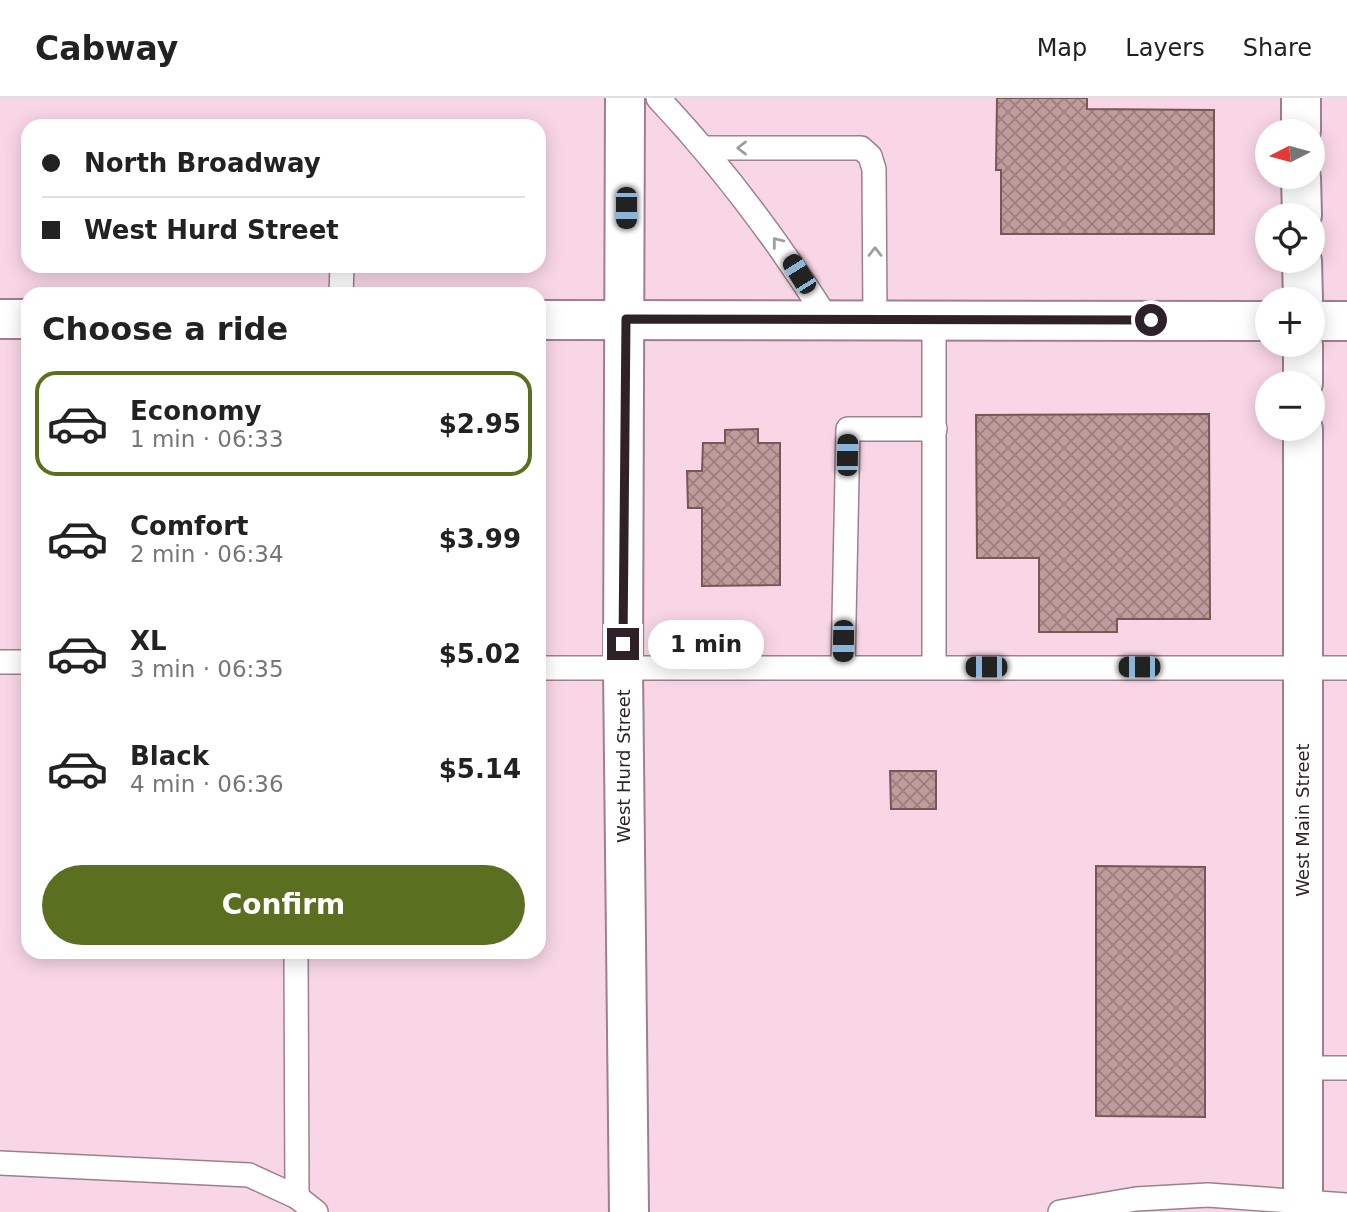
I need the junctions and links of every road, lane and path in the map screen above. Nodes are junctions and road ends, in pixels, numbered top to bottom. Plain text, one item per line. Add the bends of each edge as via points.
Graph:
1 (625, 98) edge
2 (658, 98) edge
3 (1301, 98) edge
4 (1301, 119) edge
5 (703, 148) junction
6 (0, 319) edge
7 (21, 319) edge
8 (626, 319) junction
9 (546, 320) edge
10 (828, 320) junction
11 (875, 320) junction
12 (934, 320) junction
13 (1255, 321) edge
14 (1325, 321) edge
15 (1347, 321) edge
16 (934, 429) junction
17 (1303, 441) edge
18 (0, 662) edge
19 (21, 662) edge
20 (843, 667) junction
21 (934, 667) junction
22 (1303, 667) junction
23 (546, 668) edge
24 (1347, 668) edge
25 (623, 669) junction
26 (296, 959) edge
27 (1302, 1068) junction
28 (1347, 1068) edge
29 (0, 1163) edge
30 (297, 1197) junction
31 (1347, 1205) edge
32 (1303, 1206) edge
33 (316, 1212) edge
34 (629, 1212) edge
35 (1060, 1212) edge

1 - 8 street, West Hurd Street
2 - 5 lane
3 - 4 street
10 -> 5 lane via 784,251
11 -> 5 lane via 874,169 870,156 861,148
6 - 7 street
8 - 9 street
8 - 10 street
8 - 25 street, West Hurd Street
10 - 11 street
11 - 12 street
12 - 13 street
12 - 16 lane
14 - 15 street
16 - 20 lane via 848,429
16 - 21 lane
17 - 22 street, West Main Street
18 - 19 lane
20 - 21 lane
20 - 25 lane
21 - 22 lane
22 - 24 lane
22 - 27 street, West Main Street
23 - 25 lane
25 - 34 street, West Hurd Street
26 - 30 lane
27 - 28 lane
27 - 32 street, West Main Street
29 - 30 lane via 249,1175
30 - 33 lane
31 - 32 lane
32 - 35 lane via 1196,1196 1136,1199

